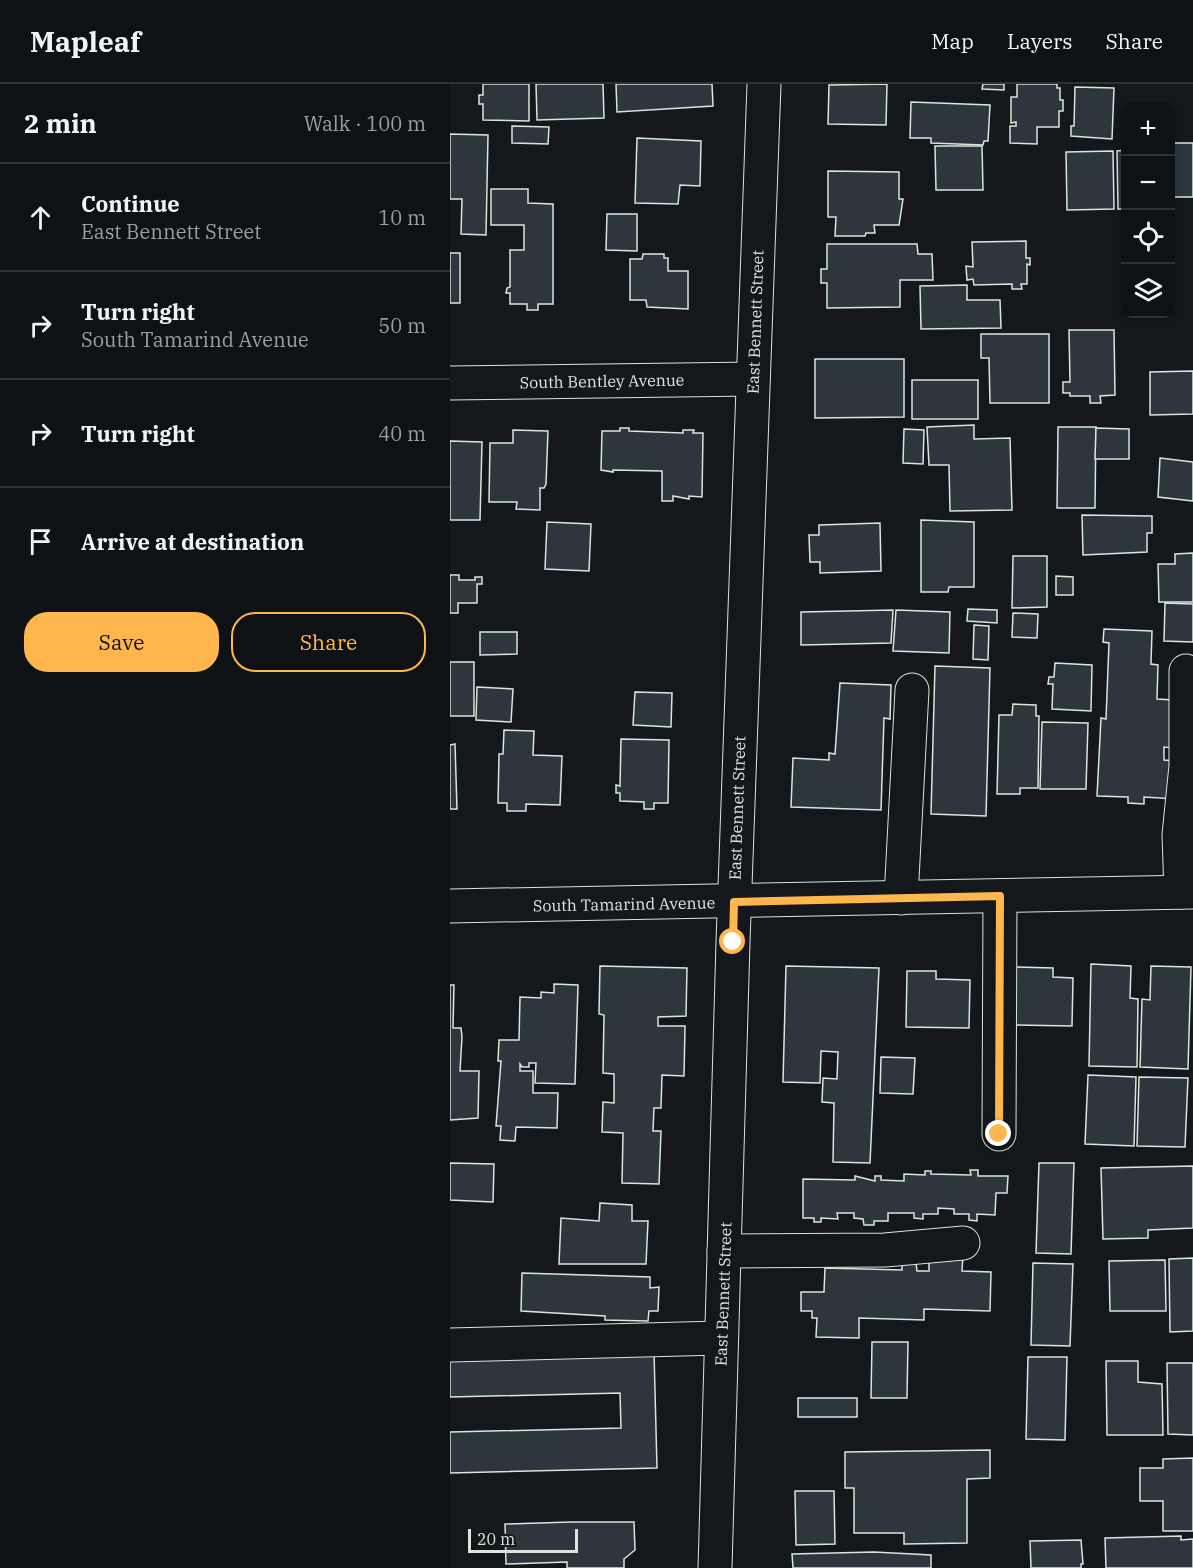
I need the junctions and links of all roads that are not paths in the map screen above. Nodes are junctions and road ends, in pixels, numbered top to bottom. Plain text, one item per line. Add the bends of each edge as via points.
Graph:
1 (764, 84) edge
2 (753, 379) junction
3 (450, 383) edge
4 (1186, 671) dead end
5 (912, 690) dead end
6 (1187, 892) edge
7 (1000, 896) junction
8 (901, 898) junction
9 (734, 902) junction
10 (450, 906) edge
11 (999, 1134) dead end
12 (963, 1243) dead end
13 (724, 1251) junction
14 (721, 1338) junction
15 (450, 1345) edge
16 (715, 1568) edge

1 - 2 street, East Bennett Street
2 - 3 street, South Bentley Avenue
2 - 9 street, East Bennett Street
4 - 6 street via 1186,766 1179,835
5 - 8 street
6 - 7 street, South Tamarind Avenue
7 - 8 street, South Tamarind Avenue
7 - 11 street
8 - 9 street, South Tamarind Avenue
9 - 10 street, South Tamarind Avenue
9 - 13 street, East Bennett Street
12 - 13 street via 885,1250
13 - 14 street, East Bennett Street
14 - 15 street
14 - 16 street, East Bennett Street

